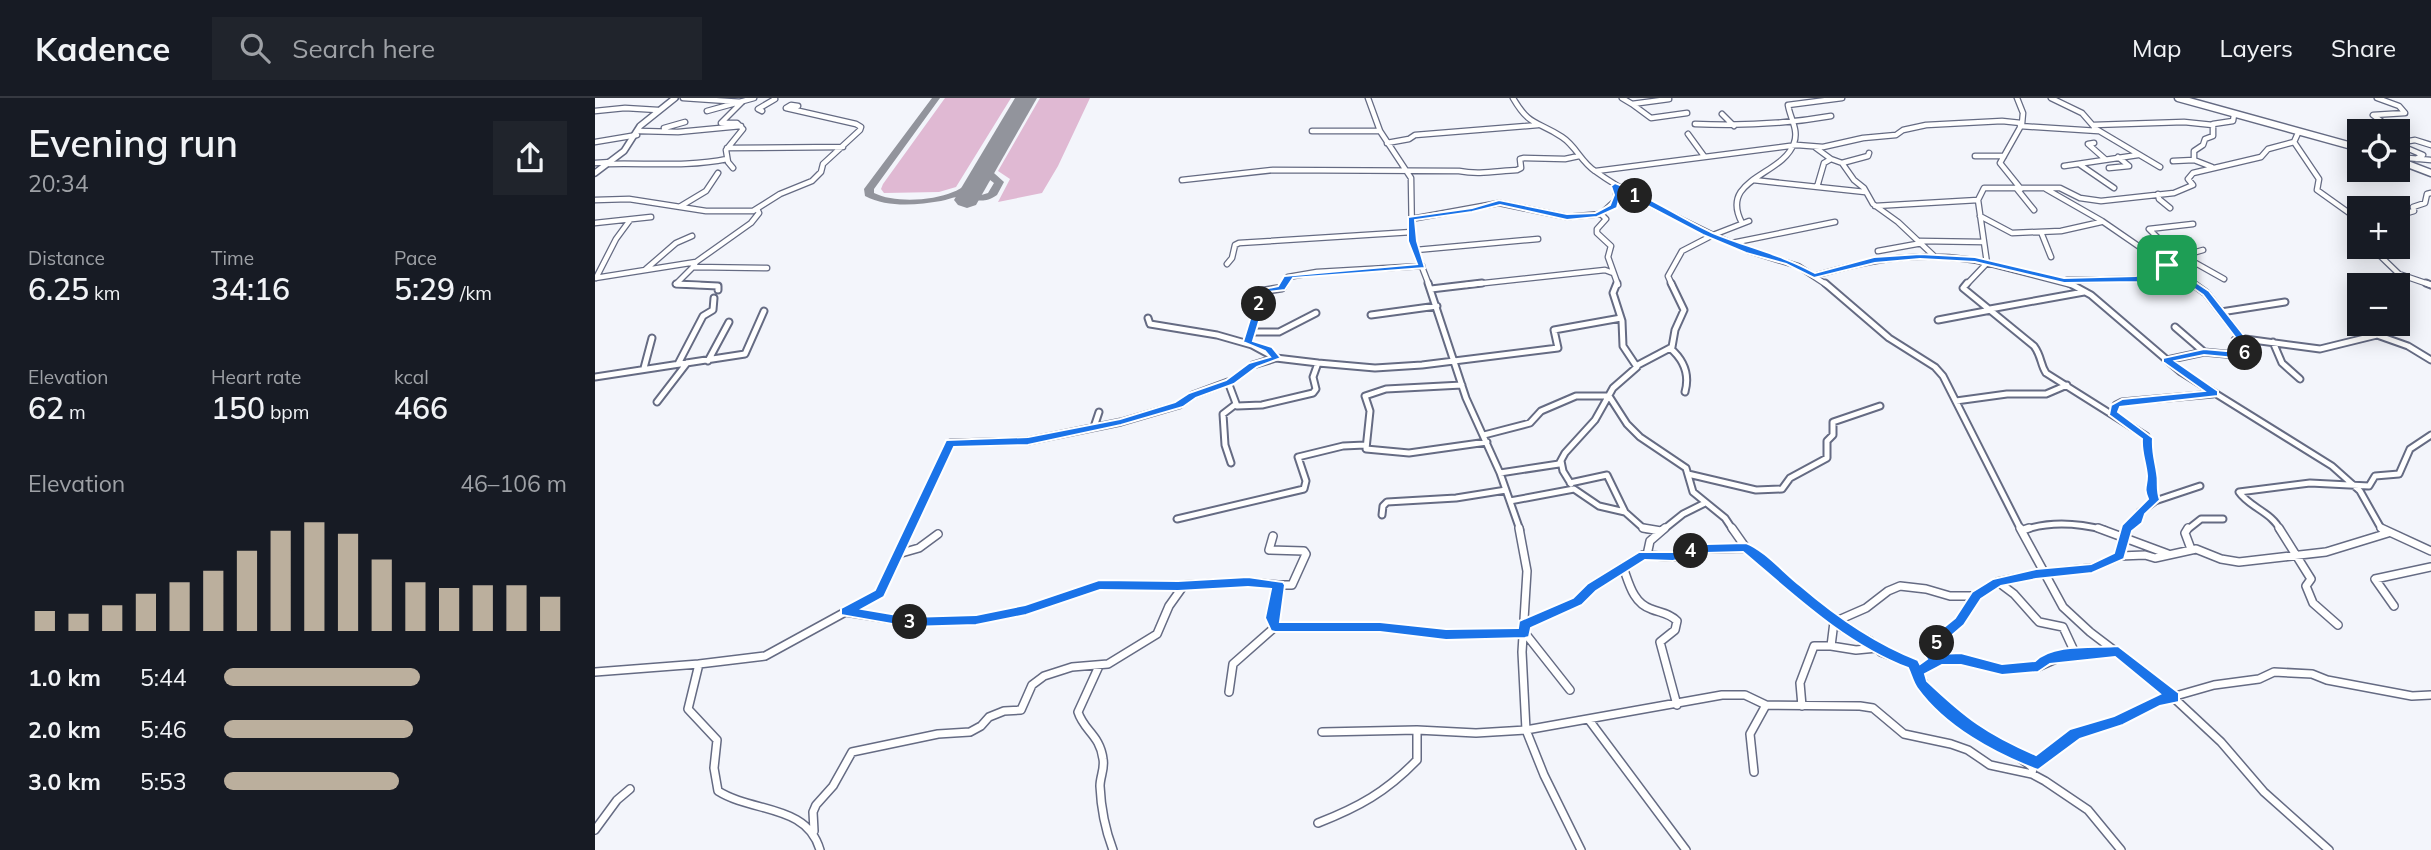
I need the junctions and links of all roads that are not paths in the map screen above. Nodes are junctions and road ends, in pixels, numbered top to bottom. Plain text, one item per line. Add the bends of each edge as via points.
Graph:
1 (675, 98) edge
2 (683, 98) edge
3 (754, 98) edge
4 (769, 98) edge
5 (1368, 98) edge
6 (1513, 98) edge
7 (1622, 98) edge
8 (1842, 98) edge
9 (2017, 98) edge
10 (2051, 98) edge
11 (2178, 98) edge
12 (2377, 98) edge
13 (703, 99) edge
14 (1669, 99) edge
15 (1647, 100) edge
16 (1782, 100) dead end
17 (742, 102) junction
18 (1632, 104) junction
19 (1788, 105) junction
20 (798, 106) dead end
21 (658, 110) junction
22 (595, 111) edge
23 (707, 111) dead end
24 (762, 111) dead end
25 (1687, 113) dead end
26 (1722, 114) dead end
27 (2234, 115) junction
28 (1831, 116) dead end
29 (2378, 119) edge
30 (685, 122) dead end
31 (1794, 122) junction
32 (1695, 124) dead end
33 (2021, 124) junction
34 (1539, 125) junction
35 (2093, 125) junction
36 (2213, 125) junction
37 (741, 126) junction
38 (1734, 126) junction
39 (659, 130) junction
40 (1312, 131) dead end
41 (1380, 131) junction
42 (2100, 131) junction
43 (638, 133) junction
44 (2298, 133) junction
45 (1688, 134) dead end
46 (2410, 141) edge
47 (595, 142) edge
48 (2294, 142) junction
49 (1387, 143) junction
50 (2094, 143) dead end
51 (2347, 145) edge
52 (2431, 145) edge
53 (1793, 146) junction
54 (843, 147) junction
55 (1814, 147) junction
56 (2410, 149) edge
57 (726, 150) junction
58 (1869, 153) dead end
59 (2140, 155) junction
60 (1579, 156) junction
61 (1704, 156) junction
62 (1975, 156) dead end
63 (2004, 156) junction
64 (2118, 157) junction
65 (727, 159) junction
66 (1831, 159) junction
67 (2105, 159) junction
68 (2410, 159) edge
69 (2416, 159) junction
70 (2195, 160) junction
71 (2431, 160) edge
72 (2172, 161) dead end
73 (595, 163) edge
74 (611, 163) junction
75 (1842, 163) junction
76 (707, 164) junction
77 (2078, 164) junction
78 (2410, 164) edge
79 (2064, 166) dead end
80 (733, 167) dead end
81 (2160, 167) dead end
82 (2214, 167) junction
83 (2109, 168) dead end
84 (1406, 171) junction
85 (1596, 171) junction
86 (596, 172) edge
87 (718, 173) dead end
88 (2431, 173) edge
89 (1182, 180) dead end
90 (1753, 180) junction
91 (1615, 186) junction
92 (1817, 187) junction
93 (2044, 188) junction
94 (2114, 188) dead end
95 (2019, 189) junction
96 (1865, 192) junction
97 (2431, 193) edge
98 (2158, 194) junction
99 (595, 200) edge
100 (1978, 200) junction
101 (1875, 206) junction
102 (680, 207) junction
103 (2170, 208) dead end
104 (757, 209) junction
105 (2034, 210) dead end
106 (2410, 212) edge
107 (2347, 213) edge
108 (1601, 214) junction
109 (1980, 216) junction
110 (651, 217) dead end
111 (1411, 219) junction
112 (630, 220) junction
113 (1749, 221) dead end
114 (2102, 221) junction
115 (1835, 222) dead end
116 (595, 223) edge
117 (1742, 223) junction
118 (2193, 224) dead end
119 (1412, 232) junction
120 (2041, 232) junction
121 (1713, 235) junction
122 (692, 236) dead end
123 (1538, 239) dead end
124 (1921, 242) junction
125 (1984, 242) junction
126 (1732, 243) junction
127 (1416, 250) junction
128 (2203, 250) dead end
129 (1878, 251) dead end
130 (1934, 256) junction
131 (2184, 256) junction
132 (2051, 257) dead end
133 (2383, 259) edge
134 (1987, 263) junction
135 (1227, 264) dead end
136 (2164, 264) junction
137 (695, 265) junction
138 (1422, 267) junction
139 (767, 268) dead end
140 (646, 269) junction
141 (1613, 273) junction
142 (1814, 276) junction
143 (596, 278) edge
144 (2224, 279) dead end
145 (2064, 281) junction
146 (2431, 285) edge
147 (1431, 289) junction
148 (718, 290) dead end
149 (2084, 292) junction
150 (714, 298) dead end
151 (2285, 302) dead end
152 (1437, 306) junction
153 (1990, 309) junction
154 (764, 311) dead end
155 (2221, 312) junction
156 (1316, 313) dead end
157 (1371, 315) dead end
158 (1148, 318) dead end
159 (1621, 318) junction
160 (1938, 320) dead end
161 (729, 322) dead end
162 (2175, 327) dead end
163 (1252, 332) junction
164 (652, 338) dead end
165 (2241, 338) junction
166 (1248, 342) junction
167 (2273, 342) junction
168 (1670, 348) junction
169 (2204, 352) junction
170 (1276, 358) junction
171 (2166, 360) junction
172 (2431, 360) edge
173 (708, 361) junction
174 (1454, 362) junction
175 (687, 363) junction
176 (1318, 363) junction
177 (678, 364) junction
178 (1636, 366) junction
179 (644, 368) junction
180 (595, 377) edge
181 (2300, 379) dead end
182 (1230, 382) junction
183 (1462, 385) junction
184 (2067, 385) junction
185 (1685, 392) dead end
186 (2215, 394) junction
187 (1609, 396) junction
188 (1956, 401) junction
189 (657, 402) dead end
190 (1236, 404) junction
191 (1880, 406) dead end
192 (1099, 412) dead end
193 (2113, 413) junction
194 (1094, 427) junction
195 (2431, 435) edge
196 (1486, 438) junction
197 (1365, 445) junction
198 (1561, 461) junction
199 (1231, 463) dead end
200 (1500, 473) junction
201 (1688, 474) junction
202 (2351, 485) junction
203 (1572, 486) junction
204 (2200, 486) dead end
205 (1506, 490) junction
206 (2155, 500) junction
207 (1510, 501) junction
208 (1705, 503) junction
209 (1626, 512) junction
210 (1382, 515) dead end
211 (1177, 519) dead end
212 (2223, 519) dead end
213 (2023, 530) junction
214 (1661, 531) junction
215 (2390, 533) junction
216 (937, 534) dead end
217 (1273, 536) dead end
218 (2125, 536) junction
219 (1746, 548) junction
220 (2191, 549) junction
221 (2431, 551) edge
222 (898, 554) junction
223 (2168, 554) junction
224 (1647, 555) junction
225 (2297, 555) junction
226 (2120, 556) junction
227 (1623, 567) junction
228 (2431, 567) edge
229 (2045, 573) junction
230 (1998, 582) junction
231 (1278, 585) junction
232 (1184, 586) junction
233 (1976, 595) junction
234 (2394, 606) dead end
235 (846, 612) junction
236 (1834, 622) junction
237 (2338, 625) dead end
238 (1275, 627) junction
239 (1524, 629) junction
240 (1831, 646) junction
241 (1877, 648) junction
242 (2118, 652) junction
243 (2076, 655) junction
244 (1934, 661) junction
245 (699, 664) junction
246 (1099, 666) junction
247 (1916, 670) junction
248 (595, 673) edge
249 (1570, 690) dead end
250 (1229, 692) dead end
251 (2431, 695) edge
252 (2174, 698) junction
253 (1677, 705) junction
254 (1766, 705) junction
255 (1802, 706) junction
256 (1590, 720) junction
257 (1417, 730) junction
258 (1526, 730) junction
259 (1322, 732) dead end
260 (2035, 769) junction
261 (1754, 772) dead end
262 (630, 789) dead end
263 (1318, 823) dead end
264 (595, 830) edge
265 (814, 831) junction
266 (820, 850) edge
267 (1113, 850) edge
268 (1581, 850) edge
269 (1686, 850) edge
270 (2121, 850) edge
271 (2329, 850) edge

1 - 21 street
2 - 13 street
3 - 17 street
4 - 24 street via 775,99 758,109
5 - 41 street
6 - 34 street via 1525,118
7 - 18 street
8 - 19 street
9 - 33 street
10 - 35 street via 2082,113
11 - 27 main road
12 - 29 street via 2405,113 2373,115
13 - 17 street
14 - 15 street
15 - 18 street
16 - 19 street
17 - 23 street
17 - 37 street via 721,123
18 - 25 street via 1651,118
19 - 31 street
20 - 54 street via 786,108 861,127
21 - 22 street
21 - 43 street
26 - 38 street
27 - 36 street via 2233,121
27 - 44 main road
28 - 31 street
30 - 39 street
31 - 38 street
31 - 53 street
32 - 38 street
33 - 42 street
33 - 55 street via 1926,125 1896,135
33 - 63 street via 2017,139
34 - 49 street via 1415,135
34 - 60 street via 1573,145
35 - 36 street
35 - 42 street
36 - 70 street via 2213,136 2193,151
37 - 39 street
37 - 57 street via 742,132
39 - 43 street
40 - 41 street
41 - 49 street
42 - 59 street
43 - 47 street
43 - 74 street
44 - 48 street
44 - 51 main road
45 - 61 street
46 - 52 street
48 - 82 street via 2268,149 2261,157
48 - 107 street via 2315,170 2320,183 2317,190
49 - 84 street
50 - 67 street via 2088,145
53 - 55 street
53 - 61 street
53 - 90 street via 1787,156
54 - 57 street
54 - 104 street via 812,181
55 - 66 street
56 - 69 street via 2423,155
57 - 65 street
57 - 76 street
58 - 75 street
59 - 64 street
59 - 81 street
60 - 84 street via 1524,158 1520,159 1521,169 1487,172
60 - 85 street
61 - 85 street
62 - 63 street
63 - 95 street via 2000,163
64 - 67 street
64 - 83 street via 2129,166
65 - 76 street
65 - 80 street
66 - 75 street
66 - 92 street via 1821,166
67 - 77 street
68 - 69 street
69 - 71 street
70 - 72 street
70 - 82 street
73 - 74 street
74 - 76 street
74 - 86 street
75 - 96 street
77 - 79 street
77 - 94 street
78 - 88 main road
82 - 98 street via 2193,173 2188,188
84 - 89 street via 1273,170
84 - 111 street via 1411,178
85 - 91 street
87 - 102 street via 706,191
90 - 92 street
90 - 117 street via 1734,206
91 - 108 street via 1614,206
91 - 121 street
92 - 96 street
93 - 95 street
93 - 98 street via 2060,188 2101,201
93 - 114 street
95 - 100 street via 1984,188
95 - 105 street
96 - 101 street
97 - 106 street
98 - 103 street
99 - 102 street
100 - 101 street
100 - 109 street
101 - 124 street
102 - 104 street
104 - 137 street via 751,223
108 - 111 street via 1567,217 1499,203
108 - 141 street via 1606,219 1597,233 1611,246 1608,257
109 - 120 street via 2009,232
109 - 125 street
110 - 112 street
111 - 119 street
112 - 116 street
112 - 143 street
113 - 117 street
114 - 120 street
114 - 136 street
115 - 126 street
117 - 121 street
118 - 131 street via 2149,229
119 - 127 street
119 - 135 street via 1239,243
120 - 132 street
121 - 126 street
121 - 168 street via 1682,251 1668,276 1684,313
122 - 140 street via 676,243
123 - 127 street
124 - 125 street
124 - 129 street
124 - 130 street
125 - 134 street
126 - 142 street via 1789,262
127 - 138 street
128 - 131 street
130 - 134 street
130 - 142 street via 1874,260
131 - 136 street
131 - 144 street
133 - 146 street via 2399,274
134 - 145 street
134 - 153 street via 1963,288
136 - 145 street via 2138,279
136 - 155 street via 2206,293
137 - 139 street
137 - 140 street
137 - 148 street via 676,284 718,286
138 - 147 street
138 - 163 street via 1288,277 1282,288 1263,291
140 - 143 street
141 - 147 street via 1605,270
141 - 159 street via 1618,285 1613,299
142 - 188 street via 1889,338 1935,367
145 - 149 street
147 - 152 street
149 - 153 street
149 - 171 street
150 - 177 street via 713,310 703,316
151 - 155 street
152 - 157 street
152 - 174 street
153 - 160 street
153 - 184 street via 2038,350 2043,370
154 - 173 street via 745,354
155 - 165 street
156 - 163 street via 1279,332
158 - 166 street via 1150,324
159 - 174 street via 1555,330 1558,348
159 - 178 street via 1623,346
161 - 173 street
162 - 169 street
163 - 166 street
164 - 179 street
165 - 167 street
165 - 169 street via 2235,340 2246,356
166 - 170 street via 1268,349
167 - 172 street via 2319,349 2381,335
167 - 181 street via 2282,363
168 - 178 street
168 - 185 street via 1684,363
169 - 171 street
170 - 176 street
170 - 182 street via 1253,365
171 - 186 street
173 - 175 street
174 - 176 street via 1375,368
174 - 183 street
175 - 177 street
175 - 189 street
176 - 190 street via 1313,393 1247,407
177 - 179 street
178 - 187 street
179 - 180 street
182 - 190 street
182 - 194 street via 1179,405
183 - 196 street
183 - 197 street via 1386,389 1365,396 1371,413
184 - 188 street via 2042,394
184 - 193 street
186 - 193 street via 2122,402
186 - 202 street via 2289,437
187 - 196 street via 1576,396 1541,411 1530,423
187 - 198 street
187 - 201 street via 1640,438 1679,462
188 - 213 street
190 - 199 street via 1223,414 1224,443
191 - 201 street via 1833,422 1827,458 1790,478 1782,489 1763,491
192 - 194 street
193 - 206 street via 2147,438
194 - 222 street via 1028,441 950,443
195 - 202 street via 2410,449 2399,474 2375,476 2369,486
196 - 197 street via 1417,453 1374,452
196 - 200 street
197 - 211 street via 1301,454 1304,489
198 - 200 street
198 - 203 street
200 - 205 street
201 - 208 street via 1693,492
202 - 215 street via 2371,507 2382,530
202 - 225 street via 2310,483 2239,492 2277,523
203 - 207 street
203 - 209 street via 1599,506
203 - 209 street via 1607,475
204 - 206 street
205 - 207 street
205 - 210 street via 1387,502
206 - 218 street via 2140,512
207 - 239 street via 1527,570
208 - 214 street
208 - 219 street via 1725,518
209 - 214 street via 1638,526
212 - 220 street via 2198,518 2192,523 2185,533
213 - 218 street via 2080,523
213 - 229 street
214 - 224 street via 1650,541
215 - 221 street
215 - 225 street via 2326,552
216 - 222 street via 919,548
217 - 231 street via 1269,550 1306,554 1292,585
218 - 223 street
218 - 226 street
219 - 224 street via 1706,549 1673,557
219 - 236 street
220 - 223 street
220 - 225 street via 2239,562
222 - 235 street via 880,593
223 - 226 street
224 - 227 street
225 - 237 street via 2311,579 2306,586 2313,603
226 - 229 street via 2092,568
227 - 239 street via 1578,601
227 - 253 street via 1642,606 1671,614 1677,621 1660,642
228 - 234 street via 2375,579
229 - 230 street
229 - 242 street via 2074,620
230 - 233 street
230 - 243 street via 2039,622 2063,627
231 - 232 street
231 - 238 street via 1272,618
232 - 235 street via 1099,585 1026,610 976,620 909,622
232 - 246 street via 1157,634 1120,659
233 - 236 street via 1950,596 1900,586
233 - 244 street via 1959,622 1937,640
235 - 245 street via 765,656
236 - 240 street
236 - 241 street
238 - 239 street via 1380,627 1446,635
238 - 250 street via 1233,664
239 - 249 street
239 - 258 street
240 - 241 street
240 - 255 street via 1810,650 1798,689
241 - 247 street via 1913,664
242 - 243 street
242 - 252 street
243 - 244 street via 2046,659 2038,667 2002,670 1961,659
244 - 247 street
245 - 248 street
245 - 265 street via 688,709 717,740 714,768 718,791 741,803 802,821
246 - 265 street via 1065,668 1042,677 1031,687 1024,708 989,717 970,732 852,752 816,805
246 - 267 street via 1078,712 1097,737 1104,761 1100,783 1104,825
247 - 260 street via 1922,684 1950,713
251 - 252 street via 2312,674 2274,672
252 - 260 street via 2075,734 2046,754
252 - 271 street
253 - 254 street via 1722,695 1745,695
253 - 256 street via 1636,708
254 - 255 street
254 - 261 street via 1750,734
255 - 260 street via 1873,708 1904,734 1968,750 1990,765
256 - 258 street
256 - 269 street
257 - 258 street
257 - 259 street
257 - 263 street via 1417,760 1393,785
258 - 268 street
260 - 270 street via 2088,810
262 - 264 street
265 - 266 street

